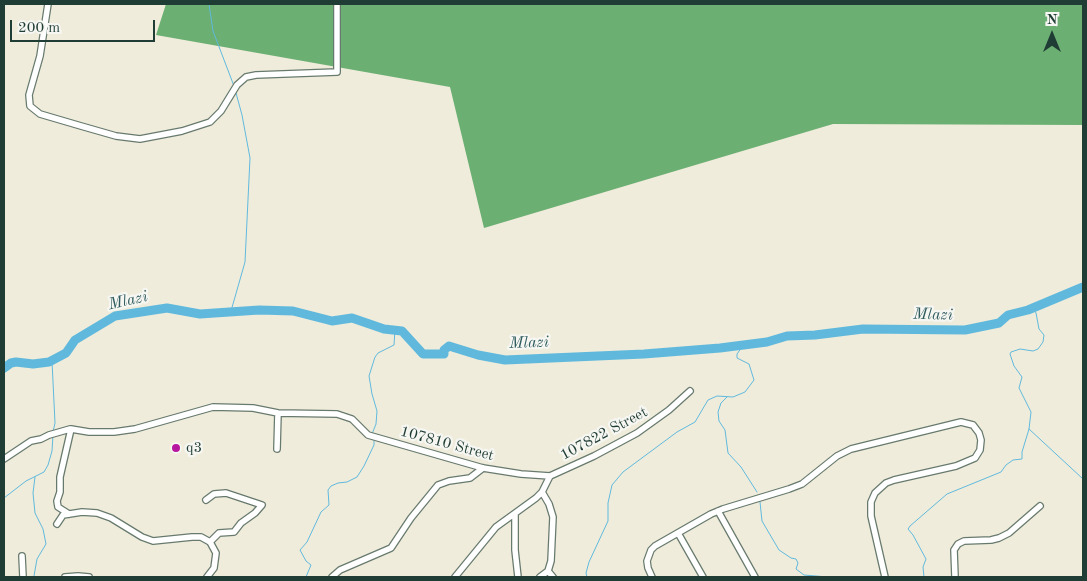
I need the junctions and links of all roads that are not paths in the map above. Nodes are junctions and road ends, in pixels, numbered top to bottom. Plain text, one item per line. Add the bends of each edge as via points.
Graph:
1 (48, 4) edge
2 (337, 4) edge
3 (690, 391) dead end
4 (278, 413) junction
5 (70, 429) junction
6 (278, 449) dead end
7 (4, 459) edge
8 (483, 468) junction
9 (550, 476) junction
10 (542, 492) junction
11 (206, 500) dead end
12 (1040, 506) dead end
13 (718, 511) junction
14 (69, 514) junction
15 (514, 514) junction
16 (57, 524) dead end
17 (678, 533) junction
18 (210, 542) junction
19 (22, 556) dead end
20 (548, 571) junction
21 (23, 577) edge
22 (65, 577) edge
23 (88, 577) edge
24 (207, 577) edge
25 (332, 577) edge
26 (455, 577) edge
27 (518, 577) edge
28 (540, 577) edge
29 (553, 577) edge
30 (652, 577) edge
31 (703, 577) edge
32 (755, 577) edge
33 (885, 577) edge
34 (955, 577) edge

1 - 2 street via 40,56 29,95 30,106 40,114 132,138 146,138 203,125 218,115 233,89 246,77 337,72
3 - 9 street, 107822 Street via 637,433
4 - 5 street via 253,408 213,407 135,429 90,432
4 - 6 street
4 - 8 street, 107810 Street via 346,416 368,435
5 - 7 street via 31,441
5 - 14 street via 57,501 58,507
8 - 9 street, 107810 Street
8 - 25 street via 470,478 438,485 391,548 340,570
9 - 10 street
10 - 15 street
10 - 20 street via 553,517
11 - 18 street via 214,494 226,493 262,505 234,532 219,533
12 - 34 street via 1009,533 991,540 958,544 954,550
13 - 17 street
13 - 32 street
13 - 33 street via 802,484 851,449 960,422 973,425 981,440 980,451 975,458 956,466 894,480 875,493 871,516
14 - 16 street via 61,517
14 - 18 street via 103,514 153,541 197,536
15 - 26 street via 492,532
15 - 27 street
17 - 30 street via 651,550 647,561
17 - 31 street
18 - 24 street via 216,558
19 - 21 street
20 - 28 street
20 - 29 street
22 - 23 street

